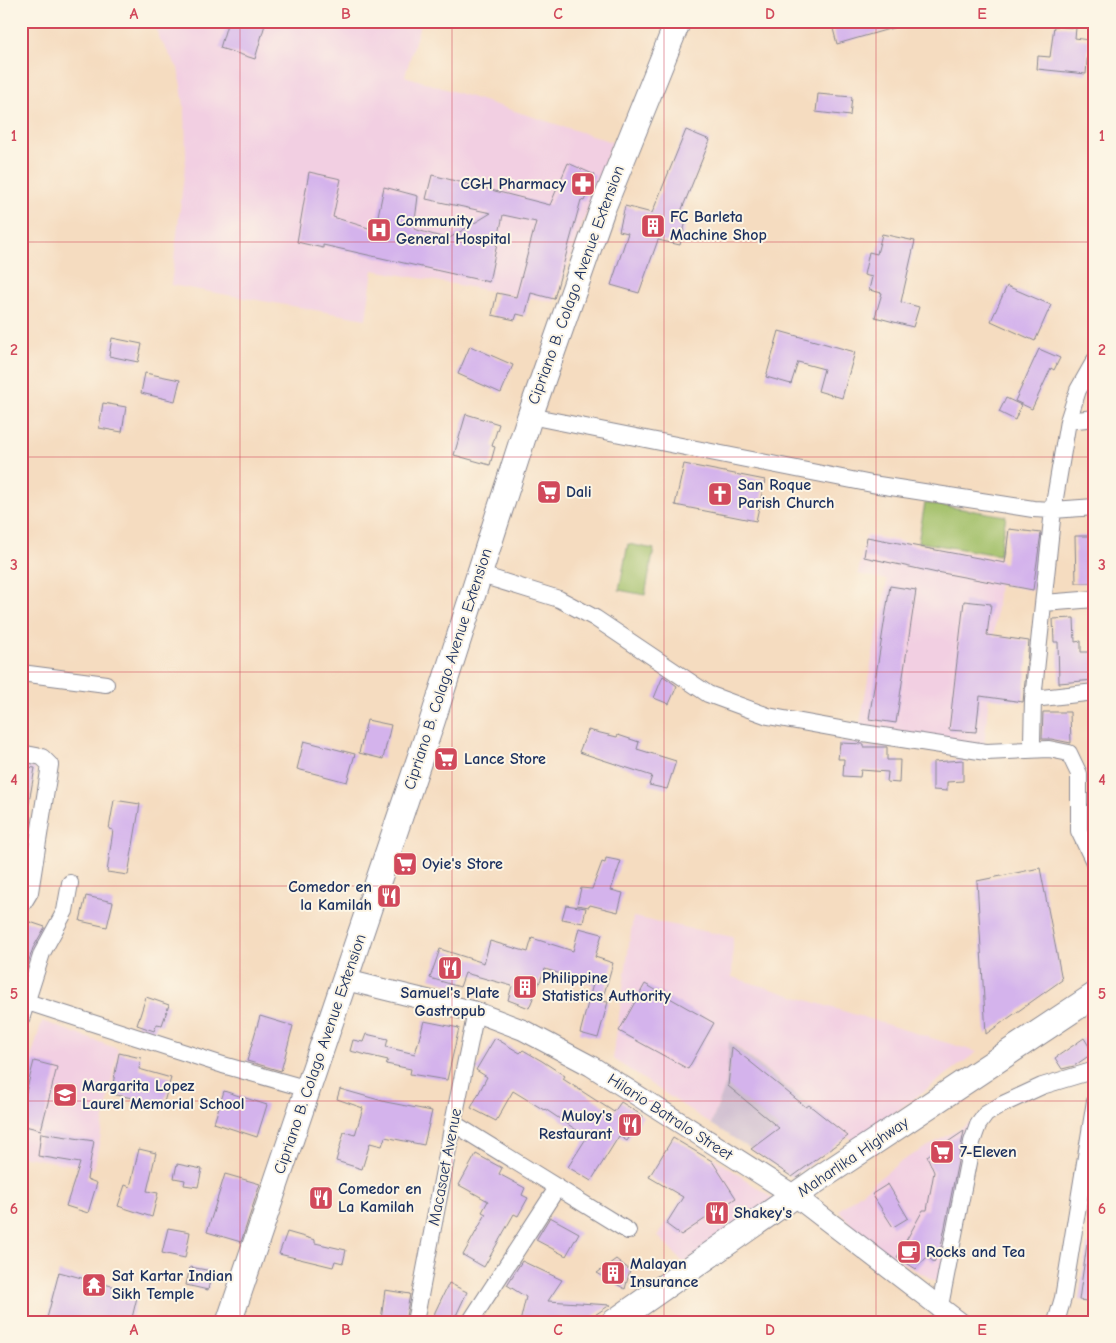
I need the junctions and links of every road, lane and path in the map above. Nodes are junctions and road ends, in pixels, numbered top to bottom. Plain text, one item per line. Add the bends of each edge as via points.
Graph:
1 (678, 21) edge
2 (1095, 360) edge
3 (530, 416) junction
4 (1095, 418) edge
5 (1068, 421) junction
6 (1095, 506) edge
7 (1053, 510) junction
8 (478, 574) junction
9 (1095, 599) edge
10 (1044, 603) junction
11 (21, 673) edge
12 (106, 684) dead end
13 (1095, 692) edge
14 (1033, 699) junction
15 (1032, 741) dead end
16 (21, 753) edge
17 (1095, 864) edge
18 (70, 883) dead end
19 (21, 907) edge
20 (346, 980) junction
21 (1095, 995) edge
22 (24, 1001) edge
23 (476, 1012) junction
24 (21, 1019) edge
25 (1095, 1070) edge
26 (308, 1089) junction
27 (1095, 1101) edge
28 (452, 1123) junction
29 (557, 1188) junction
30 (795, 1196) junction
31 (628, 1231) dead end
32 (940, 1306) junction
33 (229, 1322) edge
34 (415, 1322) edge
35 (470, 1322) edge
36 (614, 1322) edge
37 (959, 1322) edge
38 (1056, 1322) edge

1 - 3 main road, Cipriano B. Colago Avenue Extension via 605,202
2 - 5 street via 1078,390
3 - 7 street via 872,484
3 - 8 main road, Cipriano B. Colago Avenue Extension
4 - 5 street
5 - 7 street
6 - 7 street
7 - 10 street
8 - 17 street via 559,599 595,618 708,694 768,716 986,752 1049,749 1069,753 1079,774 1079,830
8 - 20 main road, Cipriano B. Colago Avenue Extension
9 - 10 street
10 - 14 street
11 - 12 street
13 - 14 street
14 - 15 street
16 - 19 street via 42,757 50,764 30,892
18 - 22 street via 64,911 42,953
20 - 23 street, Hilario Batralo Street
20 - 26 main road, Cipriano B. Colago Avenue Extension
21 - 30 main road, Maharlika Highway
22 - 24 street
22 - 26 street
23 - 28 street, Macasaet Avenue
23 - 30 street, Hilario Batralo Street via 523,1030 591,1066
25 - 32 street via 1042,1086 1003,1104 986,1114 978,1125
26 - 33 main road, Cipriano B. Colago Avenue Extension
27 - 38 street via 1064,1298
28 - 29 street
28 - 34 street, Macasaet Avenue
29 - 31 street
29 - 35 street
30 - 32 street, Hilario Batralo Street
30 - 36 main road, Maharlika Highway
32 - 37 street, Hilario Batralo Street

